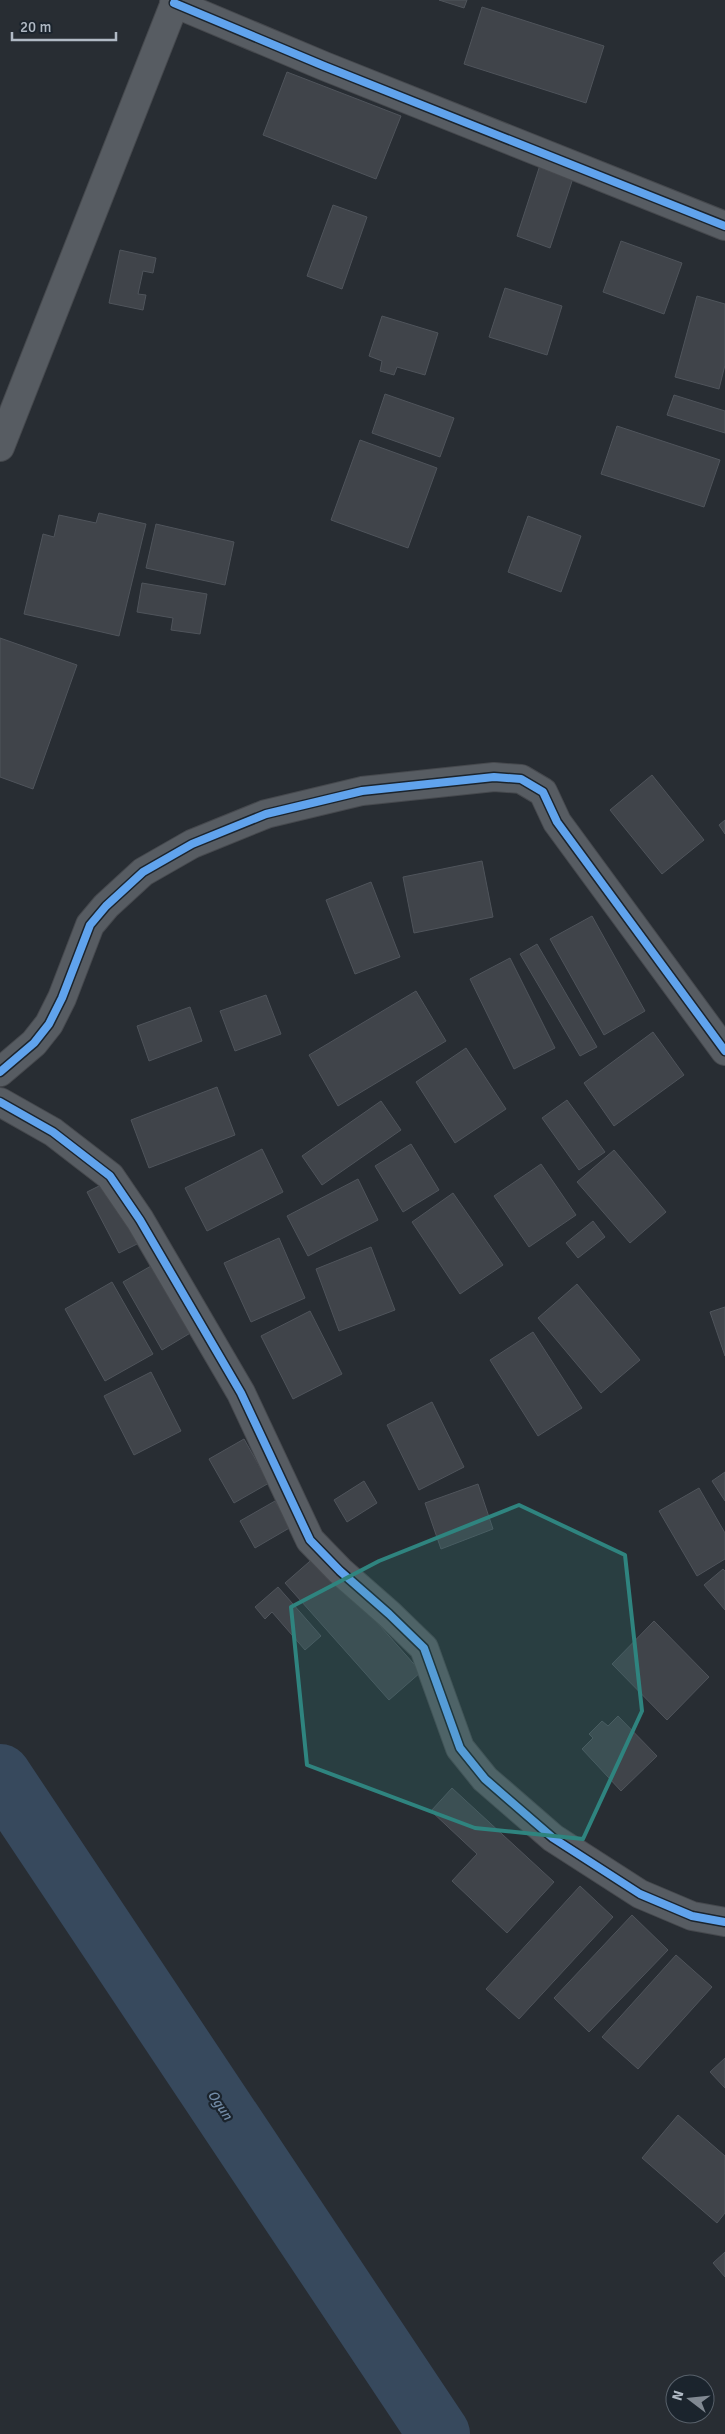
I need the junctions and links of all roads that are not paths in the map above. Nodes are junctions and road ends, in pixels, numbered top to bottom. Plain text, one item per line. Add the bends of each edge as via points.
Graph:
1 (175, 2) edge
2 (725, 226) edge
3 (0, 447) edge
4 (725, 1051) edge
5 (0, 1072) edge
6 (0, 1102) edge
7 (725, 1922) edge

1 - 2 street via 324,66
1 - 3 street
4 - 5 street via 557,822 543,792 521,780 494,777 362,791 266,814 192,844 143,872 90,925 49,1024 34,1043
6 - 7 street via 52,1132 110,1176 140,1220 241,1393 310,1540 340,1572 424,1648 460,1748 485,1779 553,1838 640,1894 692,1916

